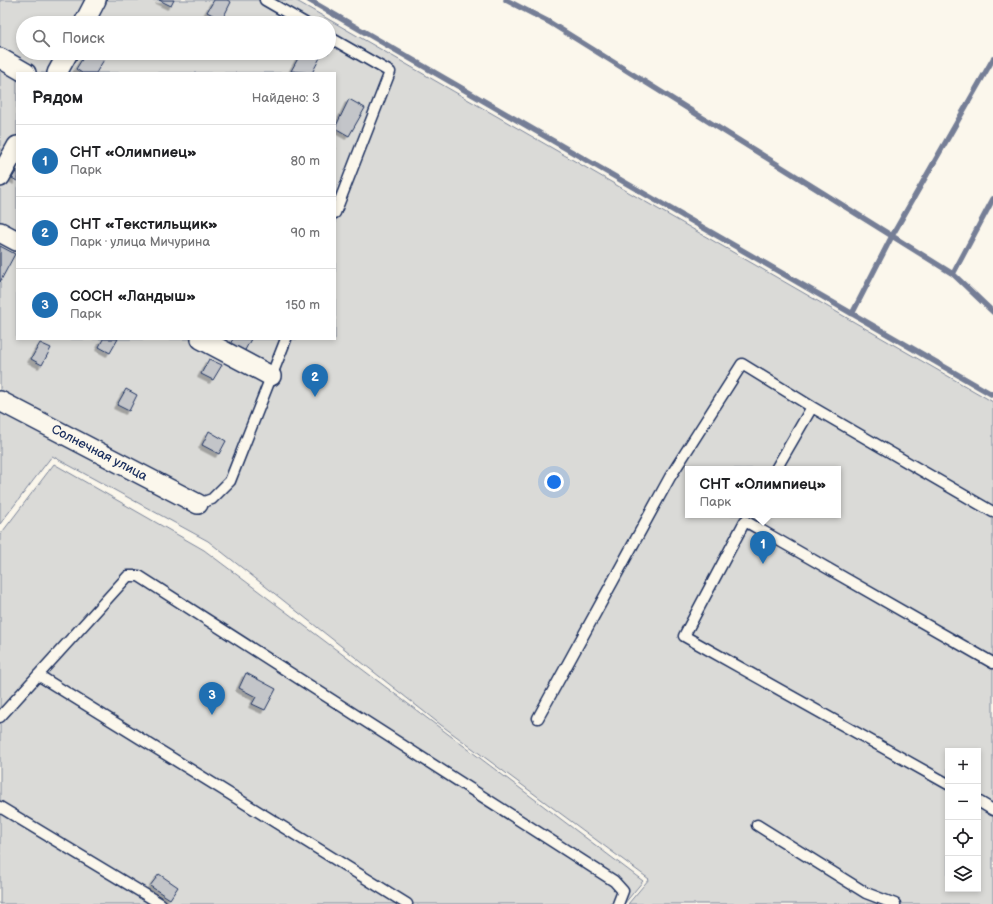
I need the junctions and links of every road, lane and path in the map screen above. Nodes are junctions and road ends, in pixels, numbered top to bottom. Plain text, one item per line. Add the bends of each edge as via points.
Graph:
1 (96, 0) edge
2 (265, 0) edge
3 (88, 16) edge
4 (293, 16) edge
5 (336, 41) edge
6 (0, 58) edge
7 (64, 60) edge
8 (24, 72) edge
9 (58, 72) edge
10 (16, 148) edge
11 (0, 177) edge
12 (336, 211) edge
13 (0, 232) edge
14 (16, 241) edge
15 (203, 340) edge
16 (286, 340) edge
17 (271, 376) junction
18 (0, 401) edge
19 (812, 407) junction
20 (778, 466) edge
21 (198, 504) joint
22 (993, 512) edge
23 (747, 518) edge
24 (993, 663) edge
25 (38, 675) junction
26 (0, 717) edge
27 (538, 718) dead end
28 (945, 782) edge
29 (981, 803) edge
30 (0, 807) edge
31 (993, 810) edge
32 (757, 825) dead end
33 (162, 904) edge
34 (408, 904) edge
35 (618, 904) edge
36 (895, 904) edge

1 - 3 street
2 - 4 lane
5 - 12 lane via 390,72
6 - 8 street
7 - 9 street
10 - 11 street
13 - 14 street
15 - 17 street
16 - 17 lane
17 - 21 lane via 230,481 212,499
18 - 21 street, Солнечная улица
19 - 20 lane
19 - 22 lane
19 - 27 lane via 742,364 670,477
23 - 24 lane
23 - 28 lane via 684,636
25 - 26 lane
25 - 34 lane
25 - 35 lane via 128,576 139,576 614,881 623,891
29 - 31 lane
30 - 33 lane
32 - 36 lane via 866,892

